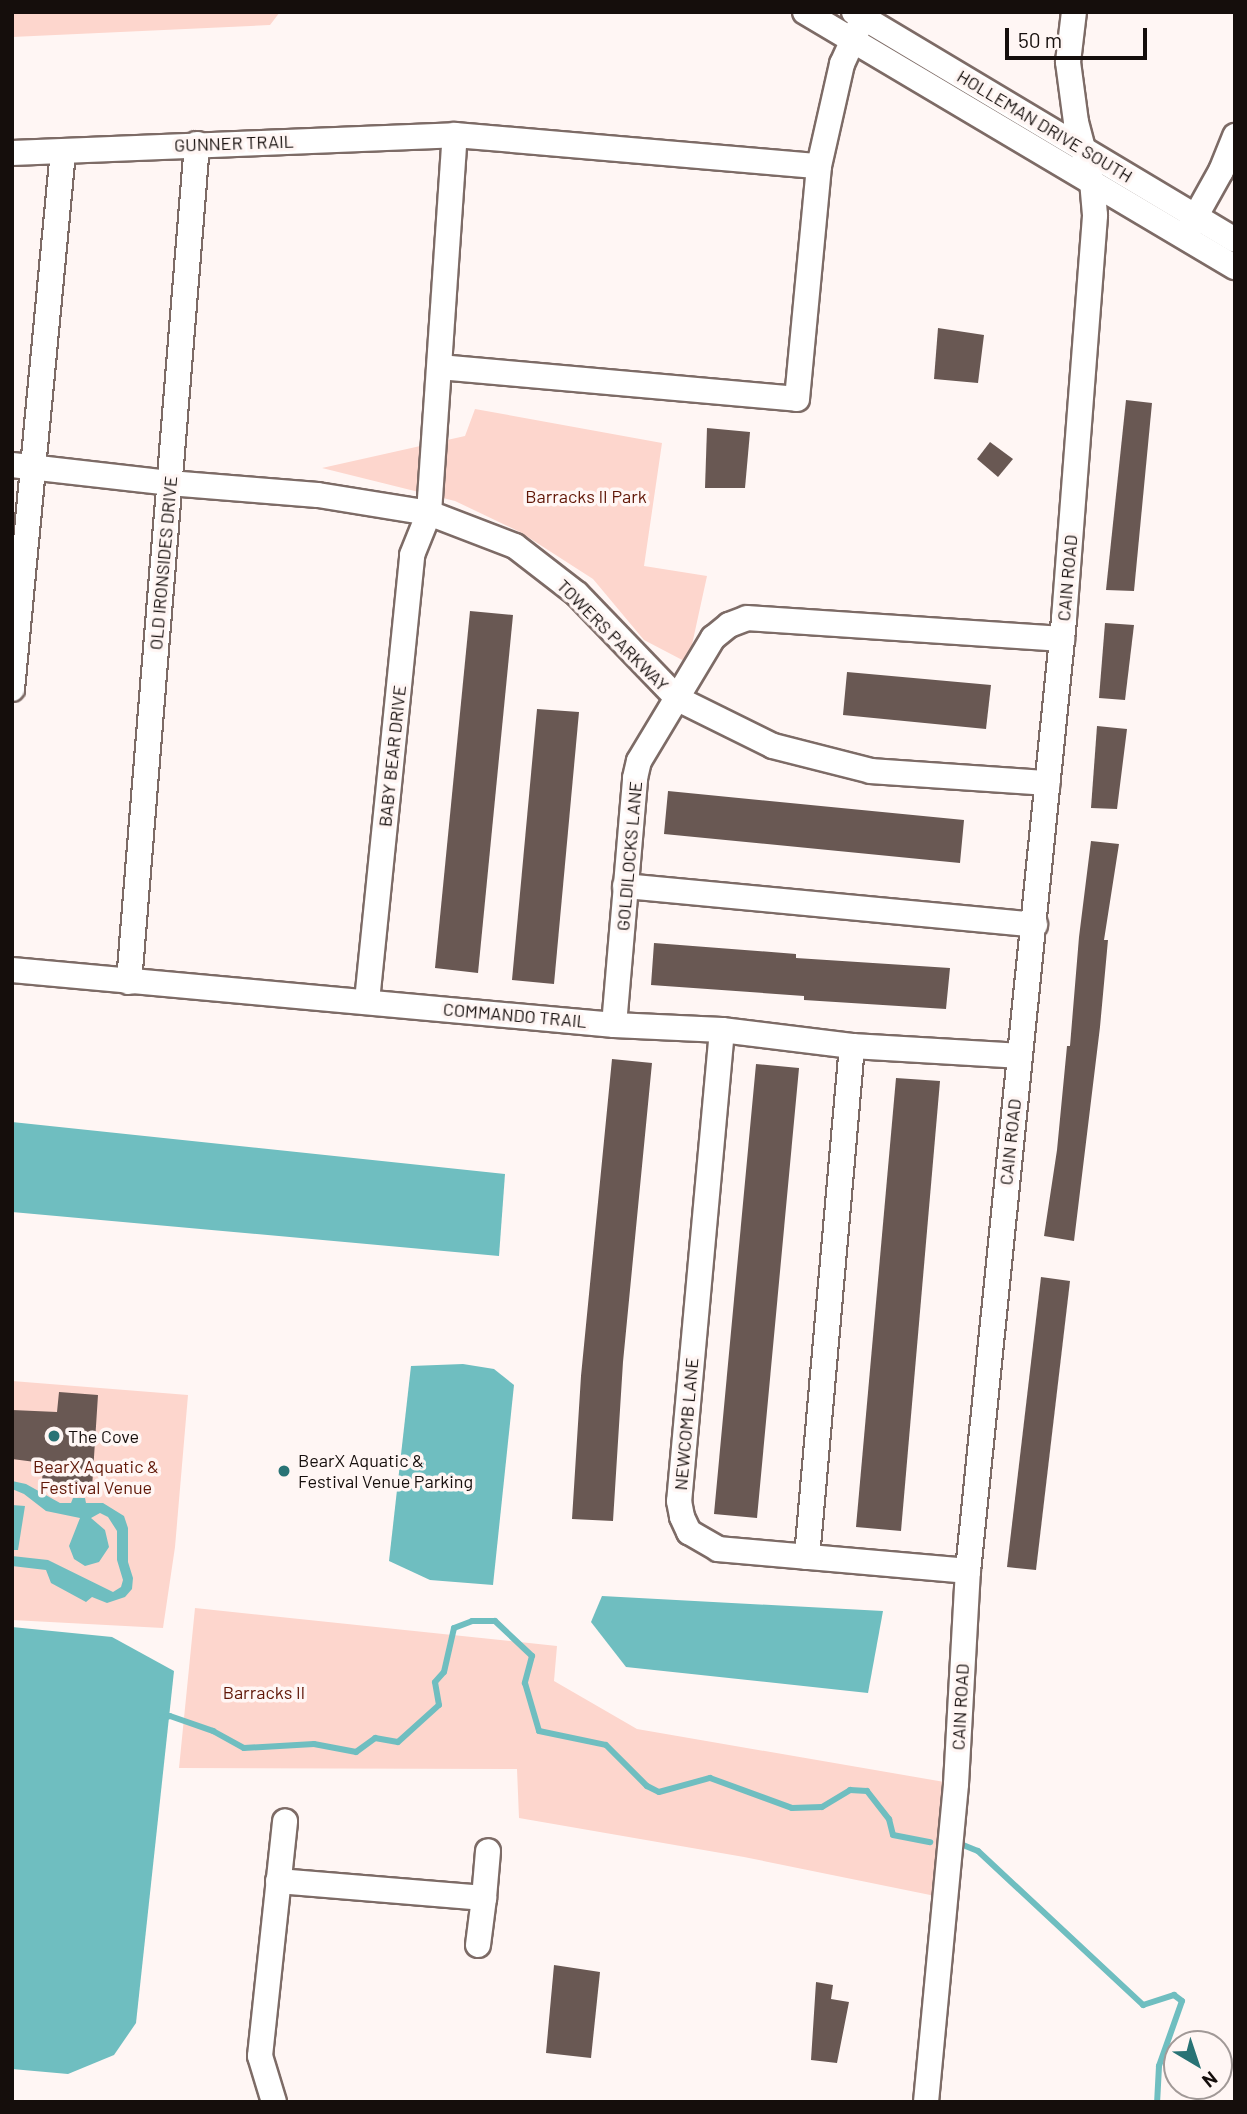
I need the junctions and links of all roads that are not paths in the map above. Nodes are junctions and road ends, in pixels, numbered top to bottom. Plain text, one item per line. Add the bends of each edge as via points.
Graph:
1 (805, 12) edge
2 (1074, 12) edge
3 (859, 15) edge
4 (852, 41) junction
5 (455, 135) junction
6 (1235, 136) edge
7 (197, 144) junction
8 (1084, 150) junction
9 (63, 151) junction
10 (12, 153) edge
11 (820, 166) junction
12 (1091, 183) junction
13 (1190, 226) junction
14 (1235, 240) edge
15 (1235, 267) edge
16 (440, 367) junction
17 (23, 466) edge
18 (169, 483) junction
19 (429, 513) junction
20 (1062, 639) junction
21 (12, 689) edge
22 (677, 699) junction
23 (1048, 783) junction
24 (625, 886) junction
25 (1035, 925) junction
26 (12, 970) edge
27 (129, 982) junction
28 (367, 1001) junction
29 (614, 1025) junction
30 (722, 1030) junction
31 (852, 1046) junction
32 (1018, 1056) junction
33 (807, 1557) junction
34 (968, 1571) junction
35 (285, 1821) dead end
36 (488, 1851) dead end
37 (278, 1881) junction
38 (484, 1898) junction
39 (478, 1945) dead end
40 (274, 2102) edge
41 (926, 2102) edge

1 - 4 street
2 - 8 street, CAIN ROAD via 1068,62
3 - 4 street
3 - 8 street, HOLLEMAN DRIVE SOUTH
4 - 11 street via 842,64
4 - 12 street
5 - 7 street, GUNNER TRAIL
5 - 11 street, GUNNER TRAIL
5 - 16 street, BABY BEAR DRIVE
6 - 13 street
7 - 9 street, GUNNER TRAIL
7 - 18 street, OLD IRONSIDES DRIVE
8 - 12 street, CAIN ROAD
8 - 13 street, HOLLEMAN DRIVE SOUTH
9 - 10 street, GUNNER TRAIL
9 - 17 street
11 - 16 street via 797,399
12 - 13 street
12 - 20 street, CAIN ROAD via 1095,215
13 - 14 street, HOLLEMAN DRIVE SOUTH
13 - 15 street
16 - 19 street, BABY BEAR DRIVE
17 - 18 street, TOWERS PARKWAY
17 - 21 street
18 - 19 street, TOWERS PARKWAY via 318,495
18 - 27 street, OLD IRONSIDES DRIVE
19 - 22 street, TOWERS PARKWAY via 515,546 577,594
19 - 28 street, BABY BEAR DRIVE via 412,555
20 - 22 street, GOLDILOCKS LANE via 747,618 713,638
20 - 23 street, CAIN ROAD
22 - 23 street, TOWERS PARKWAY via 774,746 871,771
22 - 24 street, GOLDILOCKS LANE via 639,761
23 - 25 street, CAIN ROAD
24 - 25 street
24 - 29 street, GOLDILOCKS LANE
25 - 32 street, CAIN ROAD
26 - 27 street, COMMANDO TRAIL
27 - 28 street, COMMANDO TRAIL
28 - 29 street, COMMANDO TRAIL
29 - 30 street, COMMANDO TRAIL
30 - 31 street, COMMANDO TRAIL
30 - 33 street, NEWCOMB LANE via 679,1502 689,1532 718,1549
31 - 32 street, COMMANDO TRAIL
31 - 33 street
32 - 34 street, CAIN ROAD
33 - 34 street, NEWCOMB LANE
34 - 41 street, CAIN ROAD via 956,1784
35 - 37 street
36 - 38 street
37 - 38 street
37 - 40 street via 260,2056
38 - 39 street

